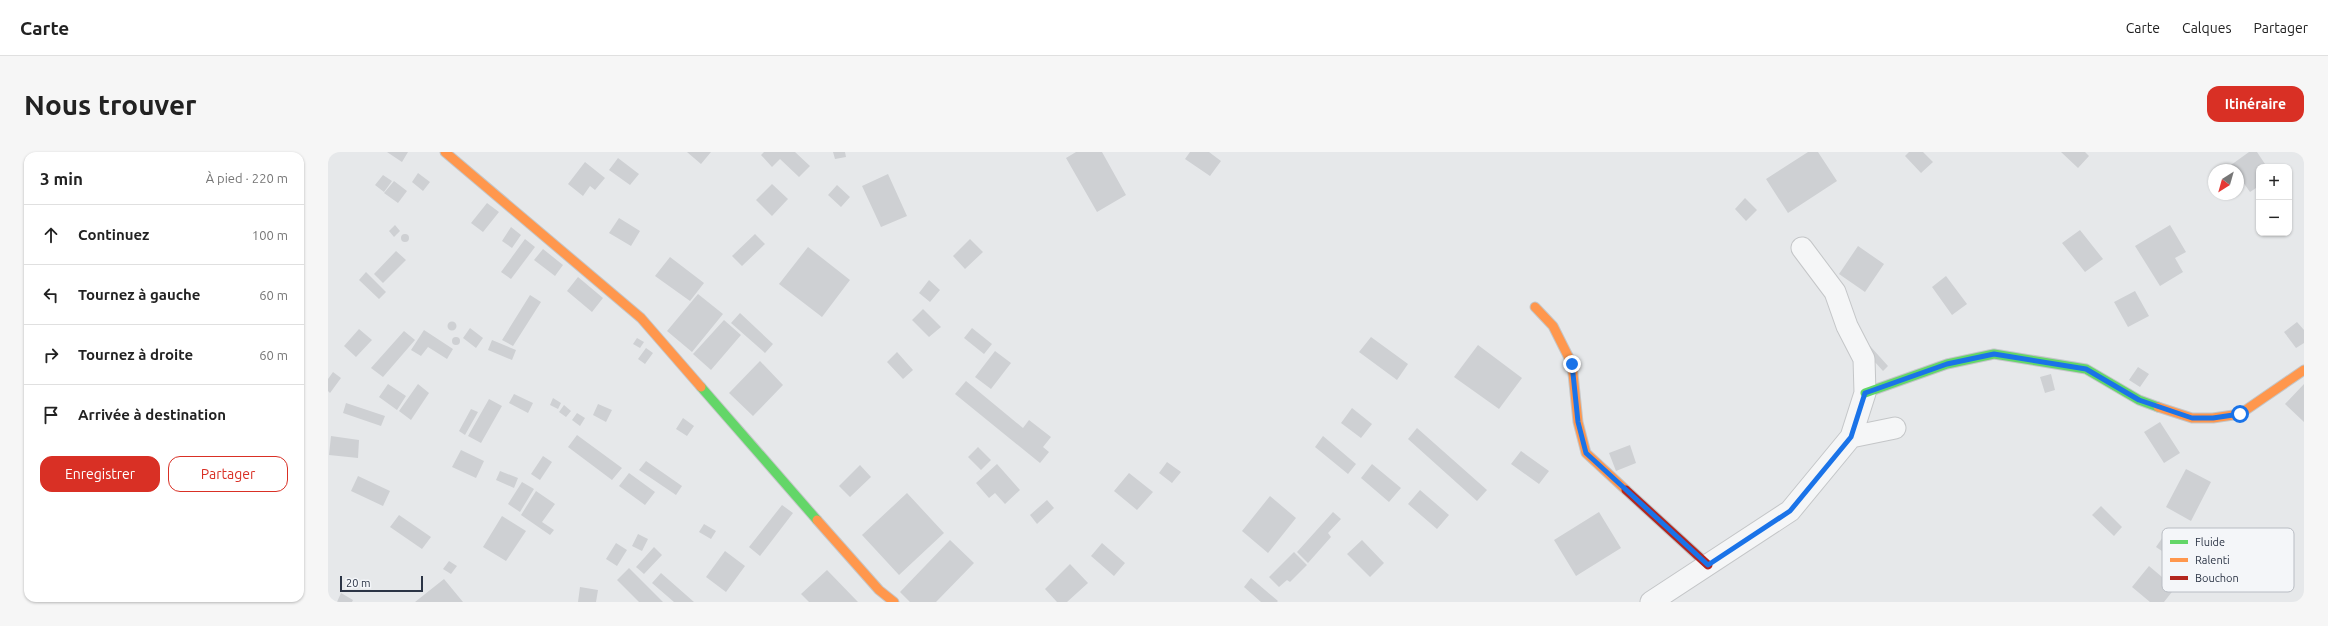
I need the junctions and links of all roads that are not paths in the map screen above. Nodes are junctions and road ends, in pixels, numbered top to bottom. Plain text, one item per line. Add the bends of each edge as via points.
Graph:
1 (445, 152) edge
2 (1802, 248) dead end
3 (1535, 307) dead end
4 (2304, 370) edge
5 (1865, 393) junction
6 (1896, 428) dead end
7 (1851, 437) junction
8 (1708, 565) junction
9 (894, 602) edge
10 (1651, 602) edge

1 - 9 street via 641,318 879,590
2 - 5 street via 1835,292 1847,326 1864,359
3 - 8 street via 1554,326 1572,364 1578,422 1586,453
4 - 5 street via 2240,414 2213,418 2192,418 2139,400 2086,369 1994,354 1947,364
5 - 7 street
6 - 7 street
7 - 8 street via 1790,511
8 - 10 street

